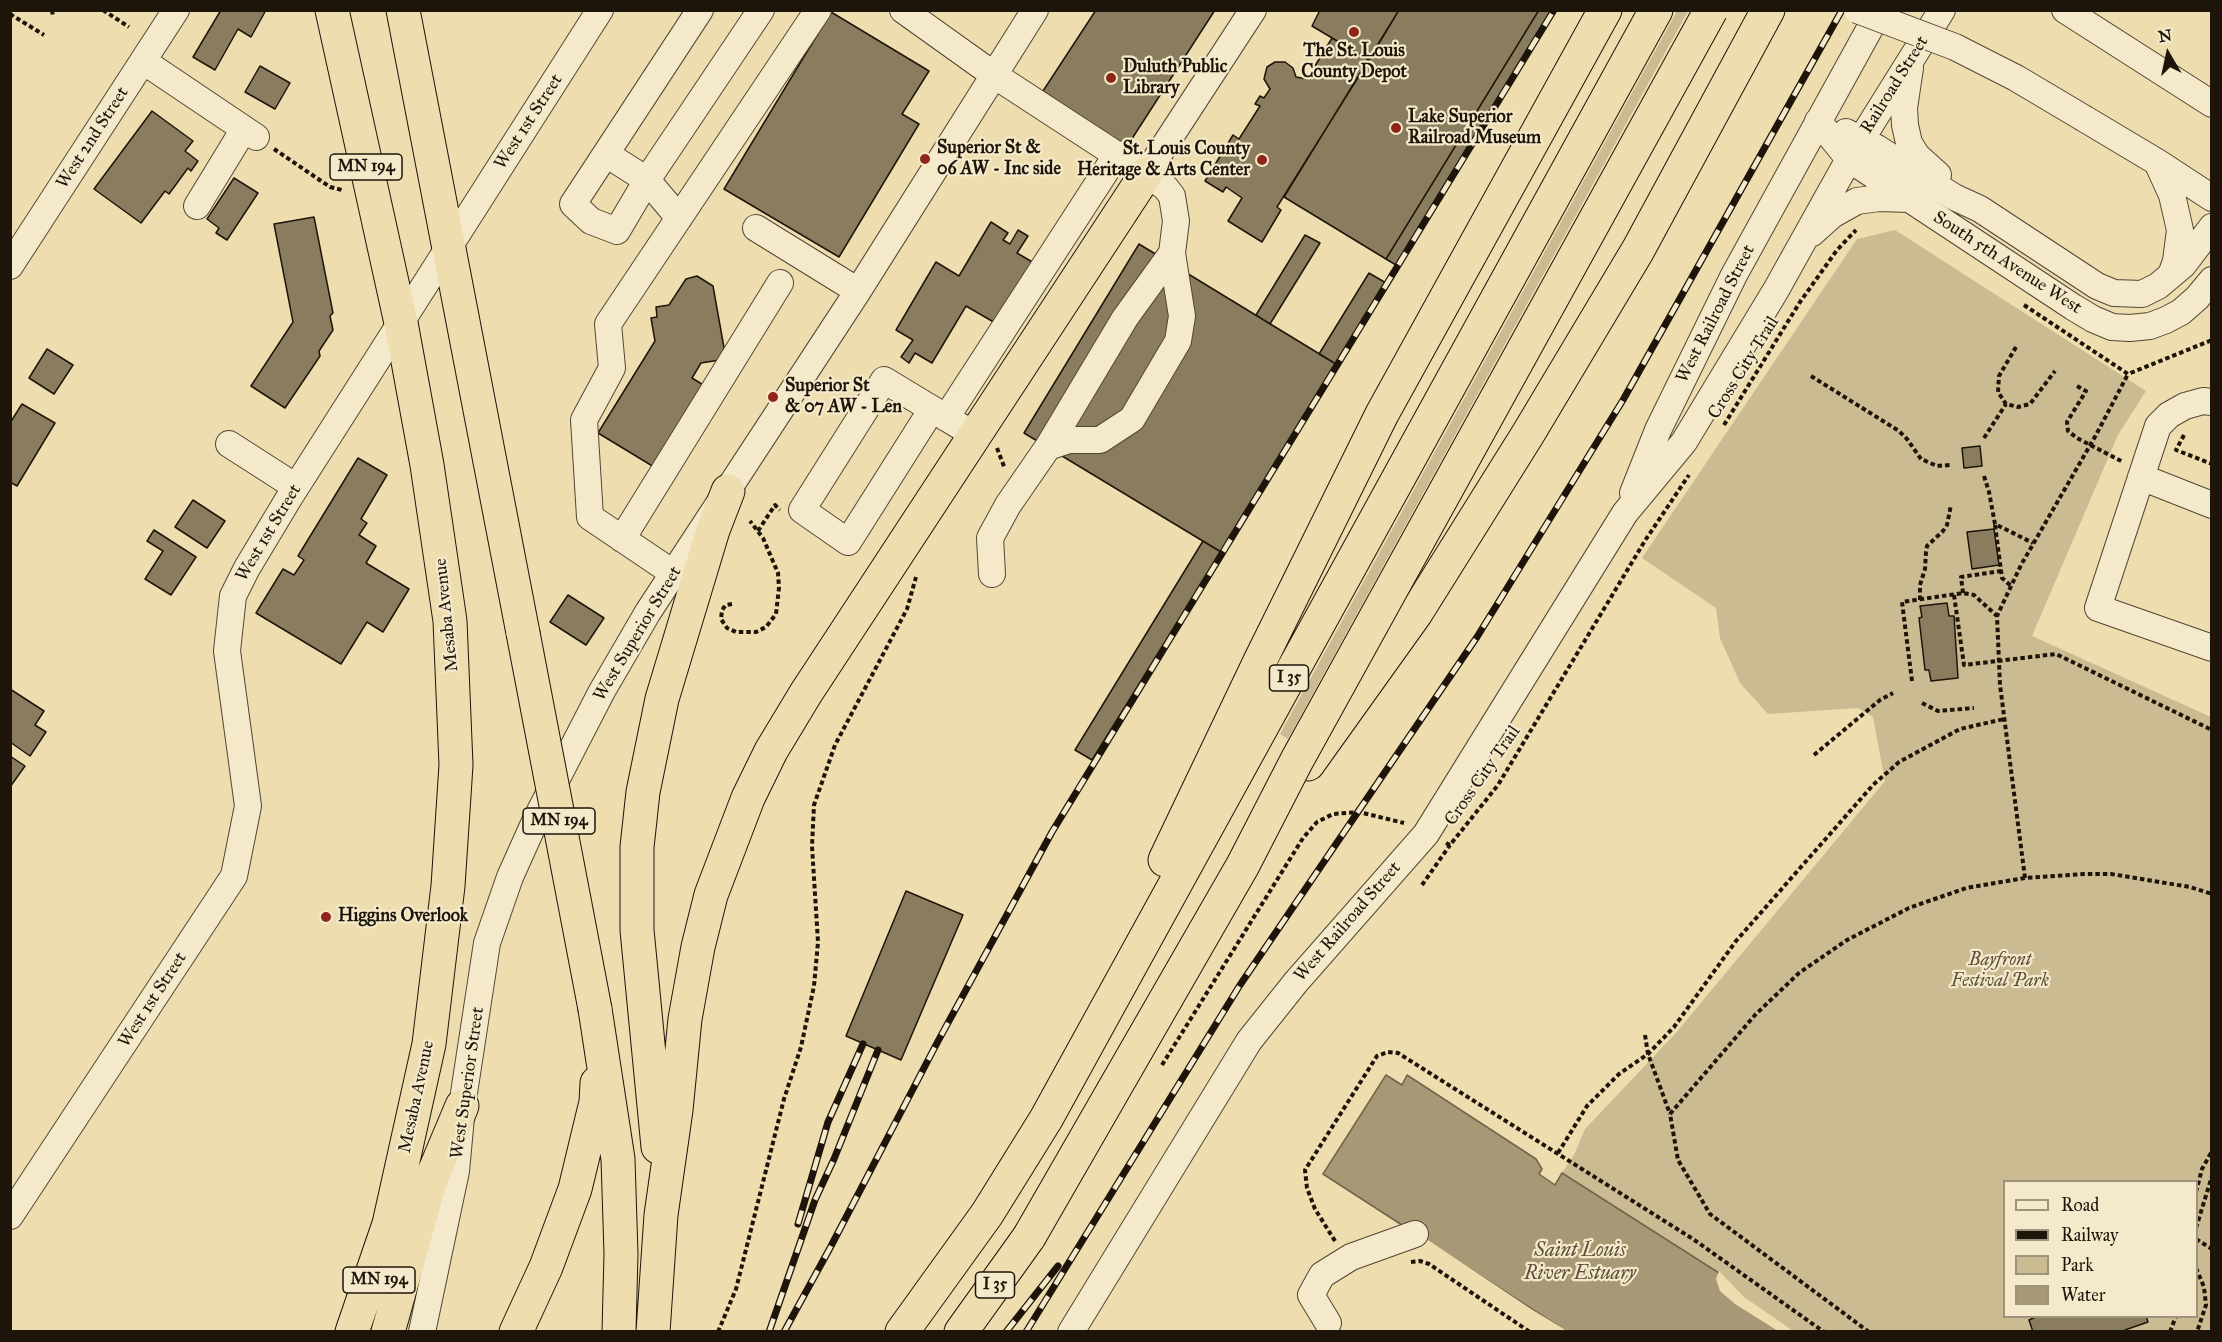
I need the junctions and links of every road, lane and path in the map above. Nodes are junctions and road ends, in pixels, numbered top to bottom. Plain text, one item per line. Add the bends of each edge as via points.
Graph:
1 (52, 10) edge
2 (103, 10) edge
3 (176, 10) edge
4 (332, 10) edge
5 (403, 10) edge
6 (600, 10) edge
7 (700, 10) edge
8 (761, 10) edge
9 (818, 10) edge
10 (903, 10) edge
11 (1035, 10) edge
12 (1253, 10) edge
13 (1605, 10) edge
14 (1656, 10) edge
15 (1711, 10) edge
16 (1768, 10) edge
17 (1857, 10) edge
18 (1880, 10) edge
19 (1942, 10) edge
20 (2065, 10) edge
21 (10, 14) edge
22 (53, 17) dead end
23 (129, 27) dead end
24 (44, 35) dead end
25 (1912, 56) junction
26 (143, 61) junction
27 (994, 75) junction
28 (2211, 104) edge
29 (1818, 121) junction
30 (250, 133) junction
31 (1855, 149) junction
32 (606, 154) junction
33 (1117, 154) junction
34 (2157, 162) junction
35 (1146, 174) junction
36 (647, 180) junction
37 (342, 190) dead end
38 (2211, 198) edge
39 (1910, 199) junction
40 (197, 206) dead end
41 (1980, 209) junction
42 (679, 218) junction
43 (1859, 226) dead end
44 (2211, 227) edge
45 (756, 228) dead end
46 (448, 249) junction
47 (1798, 249) junction
48 (1172, 253) junction
49 (10, 266) edge
50 (2170, 278) junction
51 (2211, 280) edge
52 (780, 283) dead end
53 (858, 291) junction
54 (2018, 301) dead end
55 (401, 323) junction
56 (2211, 340) edge
57 (2016, 347) dead end
58 (2055, 371) dead end
59 (2128, 374) junction
60 (1811, 376) dead end
61 (2077, 386) dead end
62 (2211, 402) edge
63 (2006, 404) junction
64 (939, 413) junction
65 (1723, 427) dead end
66 (2191, 430) dead end
67 (1984, 438) dead end
68 (229, 444) dead end
69 (987, 444) junction
70 (2091, 445) junction
71 (1048, 447) junction
72 (2211, 464) edge
73 (1950, 465) dead end
74 (1690, 474) dead end
75 (2142, 475) junction
76 (1984, 476) dead end
77 (296, 487) junction
78 (728, 491) junction
79 (775, 505) dead end
80 (1951, 505) dead end
81 (2211, 505) edge
82 (1625, 513) junction
83 (750, 521) dead end
84 (1995, 524) junction
85 (758, 531) junction
86 (621, 538) junction
87 (2033, 543) junction
88 (2001, 571) junction
89 (673, 573) junction
90 (917, 573) dead end
91 (992, 574) dead end
92 (2012, 586) junction
93 (1963, 593) junction
94 (1954, 595) junction
95 (1920, 600) junction
96 (732, 604) dead end
97 (1998, 616) junction
98 (2211, 648) edge
99 (1998, 660) junction
100 (1912, 681) dead end
101 (1893, 693) dead end
102 (1922, 703) dead end
103 (1974, 708) dead end
104 (2004, 719) junction
105 (2211, 730) edge
106 (1814, 754) dead end
107 (1266, 821) junction
108 (1426, 834) junction
109 (1450, 845) junction
110 (2025, 878) junction
111 (1422, 885) dead end
112 (2211, 894) edge
113 (1109, 1004) junction
114 (597, 1020) junction
115 (1645, 1035) dead end
116 (1648, 1054) junction
117 (462, 1106) junction
118 (1670, 1114) junction
119 (2211, 1151) edge
120 (1558, 1153) junction
121 (2211, 1176) edge
122 (2198, 1184) edge
123 (661, 1215) junction
124 (10, 1216) edge
125 (2198, 1221) edge
126 (388, 1226) junction
127 (1414, 1234) dead end
128 (2198, 1240) edge
129 (2211, 1249) edge
130 (1351, 1257) junction
131 (1404, 1263) dead end
132 (2198, 1273) edge
133 (2176, 1318) edge
134 (1328, 1323) dead end
135 (352, 1332) edge
136 (367, 1332) edge
137 (388, 1332) edge
138 (422, 1332) edge
139 (516, 1332) edge
140 (619, 1332) edge
141 (653, 1332) edge
142 (718, 1332) edge
143 (902, 1332) edge
144 (961, 1332) edge
145 (1071, 1332) edge
146 (1530, 1332) edge
147 (1824, 1332) edge
148 (1869, 1332) edge
149 (2170, 1332) edge
150 (2197, 1332) edge

1 - 22 path
2 - 23 path
3 - 26 street, West 2nd Street
4 - 55 highway, Mesaba Avenue / MN 194
5 - 46 highway
6 - 46 street, West 1st Street
7 - 32 street
8 - 36 street
9 - 42 street
10 - 27 street
11 - 27 street, West Superior Street
12 - 35 street
13 - 113 highway via 1376,424 1149,893
14 - 113 highway, I 35
15 - 107 highway, I 35, bridge
16 - 107 highway, bridge via 1638,250 1528,434 1416,613
17 - 34 street, bridge via 1955,47 2016,78
18 - 29 street
19 - 25 street, Railroad Street
20 - 28 street
21 - 24 path
25 - 31 street, Railroad Street
25 - 41 street via 1904,108 1909,143 1928,167
26 - 30 street
26 - 49 street, West 2nd Street
27 - 33 street
27 - 53 street, West Superior Street
29 - 31 street, South 5th Avenue West
29 - 82 street, West Railroad Street via 1734,275 1658,430
30 - 37 path via 330,188
30 - 40 street
31 - 39 street, South 5th Avenue West
31 - 41 street
31 - 47 street, West Railroad Street
32 - 36 street
32 - 36 street via 573,204 591,221 617,231
33 - 35 street
33 - 64 street
34 - 38 street
34 - 50 street via 2172,195 2180,230
35 - 48 street via 1172,196 1176,221
35 - 69 highway
36 - 42 street
39 - 47 street via 1857,201 1832,215
39 - 51 street, South 5th Avenue West via 2073,307 2112,327 2150,326 2166,320 2197,298
41 - 50 street via 2097,286 2114,293 2142,294
42 - 86 street via 608,324 612,368 584,420 590,517
43 - 65 path, Cross City Trail via 1800,302
44 - 50 street
45 - 53 street
46 - 55 street, West 1st Street
46 - 114 highway, MN 194, bridge
47 - 82 street, West Railroad Street via 1684,442
48 - 71 street via 1125,318
48 - 71 street via 1182,316 1178,340 1132,419 1100,440 1069,440
52 - 86 street
53 - 78 street, West Superior Street
54 - 59 path
55 - 77 street, West 1st Street
55 - 126 highway, Mesaba Avenue / MN 194 via 427,465 452,639 456,765 448,886 429,1044
56 - 59 path
57 - 63 path via 1999,376 1998,392
58 - 63 path via 2030,404
59 - 70 path
60 - 73 path via 1899,431 1921,459 1937,466
61 - 70 path via 2086,391 2067,422 2068,431
62 - 75 street via 2185,406 2158,426
63 - 67 path
64 - 64 street via 884,380 802,510 848,542
64 - 69 street
66 - 72 path via 2176,450
68 - 77 street
69 - 123 highway via 806,693 771,751 744,807 711,895 698,947 685,1019
70 - 75 path
70 - 87 path
71 - 91 street via 990,538
74 - 109 path, Cross City Trail via 1646,539 1498,785
75 - 81 street
75 - 98 street via 2097,608
76 - 84 path
77 - 124 street, West 1st Street via 233,596 227,651 248,806 234,876
78 - 89 street, West Superior Street
78 - 123 highway via 662,699 643,792 637,847 637,930 656,1116
79 - 85 path
80 - 95 path via 1947,525 1926,552
82 - 108 street, West Railroad Street
83 - 85 path
84 - 87 path
84 - 88 path
85 - 96 path via 777,573 776,614 756,632 736,632 721,619 722,610
86 - 89 street
87 - 92 path
88 - 92 path via 2002,578
88 - 93 path via 1961,576
89 - 117 street, West Superior Street via 602,691 510,877 487,943
90 - 142 path via 907,609 835,745 814,805 812,846 818,942 814,986 736,1289
92 - 97 path
93 - 94 path
93 - 97 path via 1974,596
94 - 95 path
94 - 99 path via 1964,665
95 - 100 path via 1902,602
97 - 99 path
99 - 104 path
99 - 105 path via 2056,654
101 - 106 path
102 - 103 path via 1938,711
104 - 110 path
104 - 116 path via 1960,729 1899,762 1873,785 1736,941 1674,1027
107 - 144 highway, I 35, bridge via 1029,1237
108 - 109 path, Cross City Trail
108 - 145 street, West Railroad Street via 1249,1041
109 - 111 path
110 - 112 path via 2111,874
110 - 118 path via 1965,888 1909,908 1847,940 1799,973 1755,1015
113 - 143 highway, I 35 via 1011,1178
114 - 139 highway via 596,1102 575,1189
114 - 140 highway, MN 194 via 618,1159
115 - 116 path
116 - 118 path
116 - 120 path via 1619,1074 1587,1106
117 - 137 highway, MN 194 via 430,1182
117 - 138 street, West Superior Street via 456,1171
118 - 148 path via 1678,1160 1710,1214
119 - 122 path
120 - 130 path via 1398,1053 1377,1056 1305,1170 1315,1209 1343,1254
120 - 147 path via 1693,1239
121 - 125 path
123 - 141 highway
126 - 135 highway
126 - 136 highway, MN 194
127 - 130 street
128 - 129 path
130 - 134 street via 1322,1275 1311,1295
131 - 146 path via 1429,1264
132 - 150 path via 2206,1305
133 - 149 path

